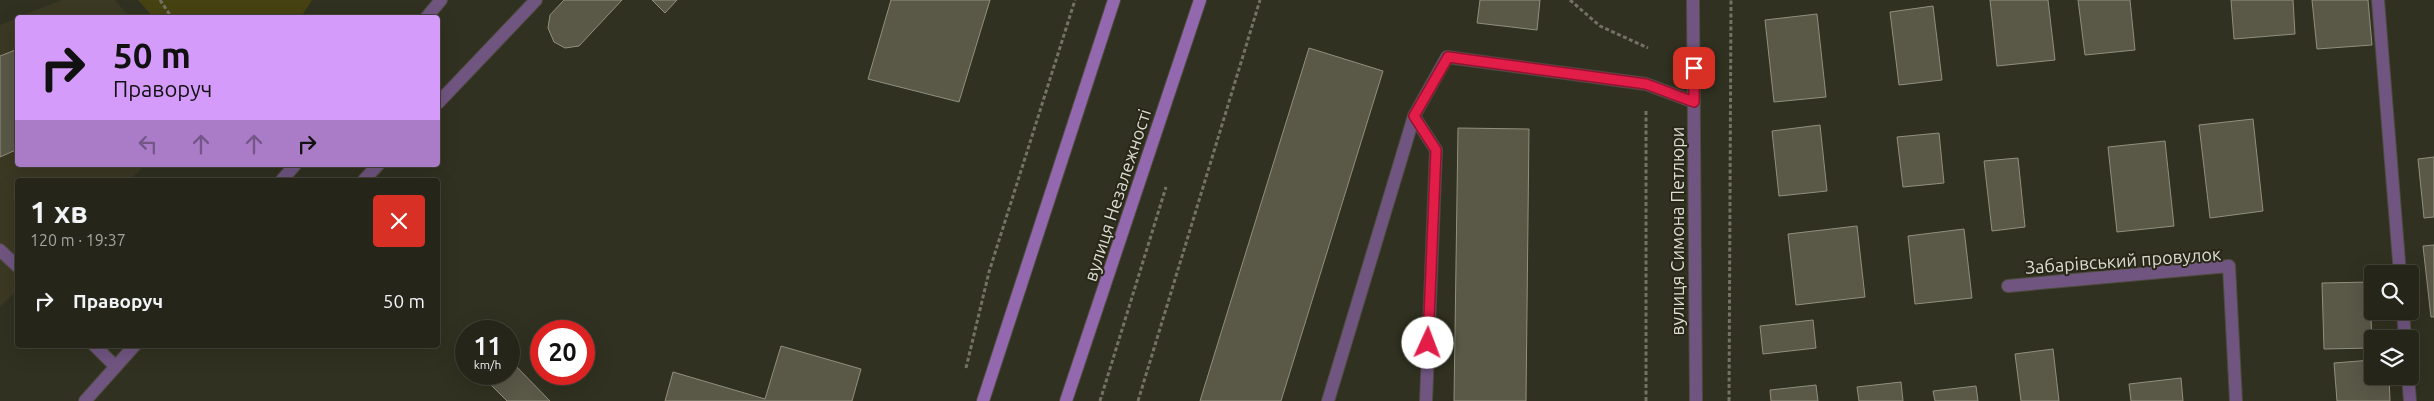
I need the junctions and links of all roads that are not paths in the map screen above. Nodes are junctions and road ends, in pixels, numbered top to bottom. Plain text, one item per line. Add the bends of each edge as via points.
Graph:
1 (441, 0) edge
2 (536, 0) edge
3 (1114, 0) edge
4 (1200, 0) edge
5 (1693, 0) edge
6 (2378, 0) edge
7 (428, 15) edge
8 (440, 101) edge
9 (1694, 102) junction
10 (1414, 116) junction
11 (293, 167) edge
12 (376, 167) edge
13 (284, 178) edge
14 (366, 178) edge
15 (0, 250) edge
16 (15, 265) edge
17 (2399, 265) edge
18 (2008, 286) dead end
19 (97, 348) edge
20 (131, 348) edge
21 (116, 366) junction
22 (2409, 385) edge
23 (89, 399) edge
24 (983, 401) edge
25 (1066, 401) edge
26 (1328, 401) edge
27 (1426, 401) edge
28 (1696, 401) edge
29 (2236, 401) edge
30 (2410, 401) edge

1 - 7 street
2 - 8 street
3 - 24 main road
4 - 25 main road, вулиця Незалежності
5 - 9 street, вулиця Симона Петлюри
6 - 17 street
9 - 10 street via 1646,84 1448,57
9 - 28 street, вулиця Симона Петлюри
10 - 26 street
10 - 27 street via 1436,150
11 - 13 street
12 - 14 street
15 - 16 street
18 - 29 street, Забарівський провулок via 2229,266
19 - 21 street
20 - 21 street
21 - 23 street
22 - 30 street

